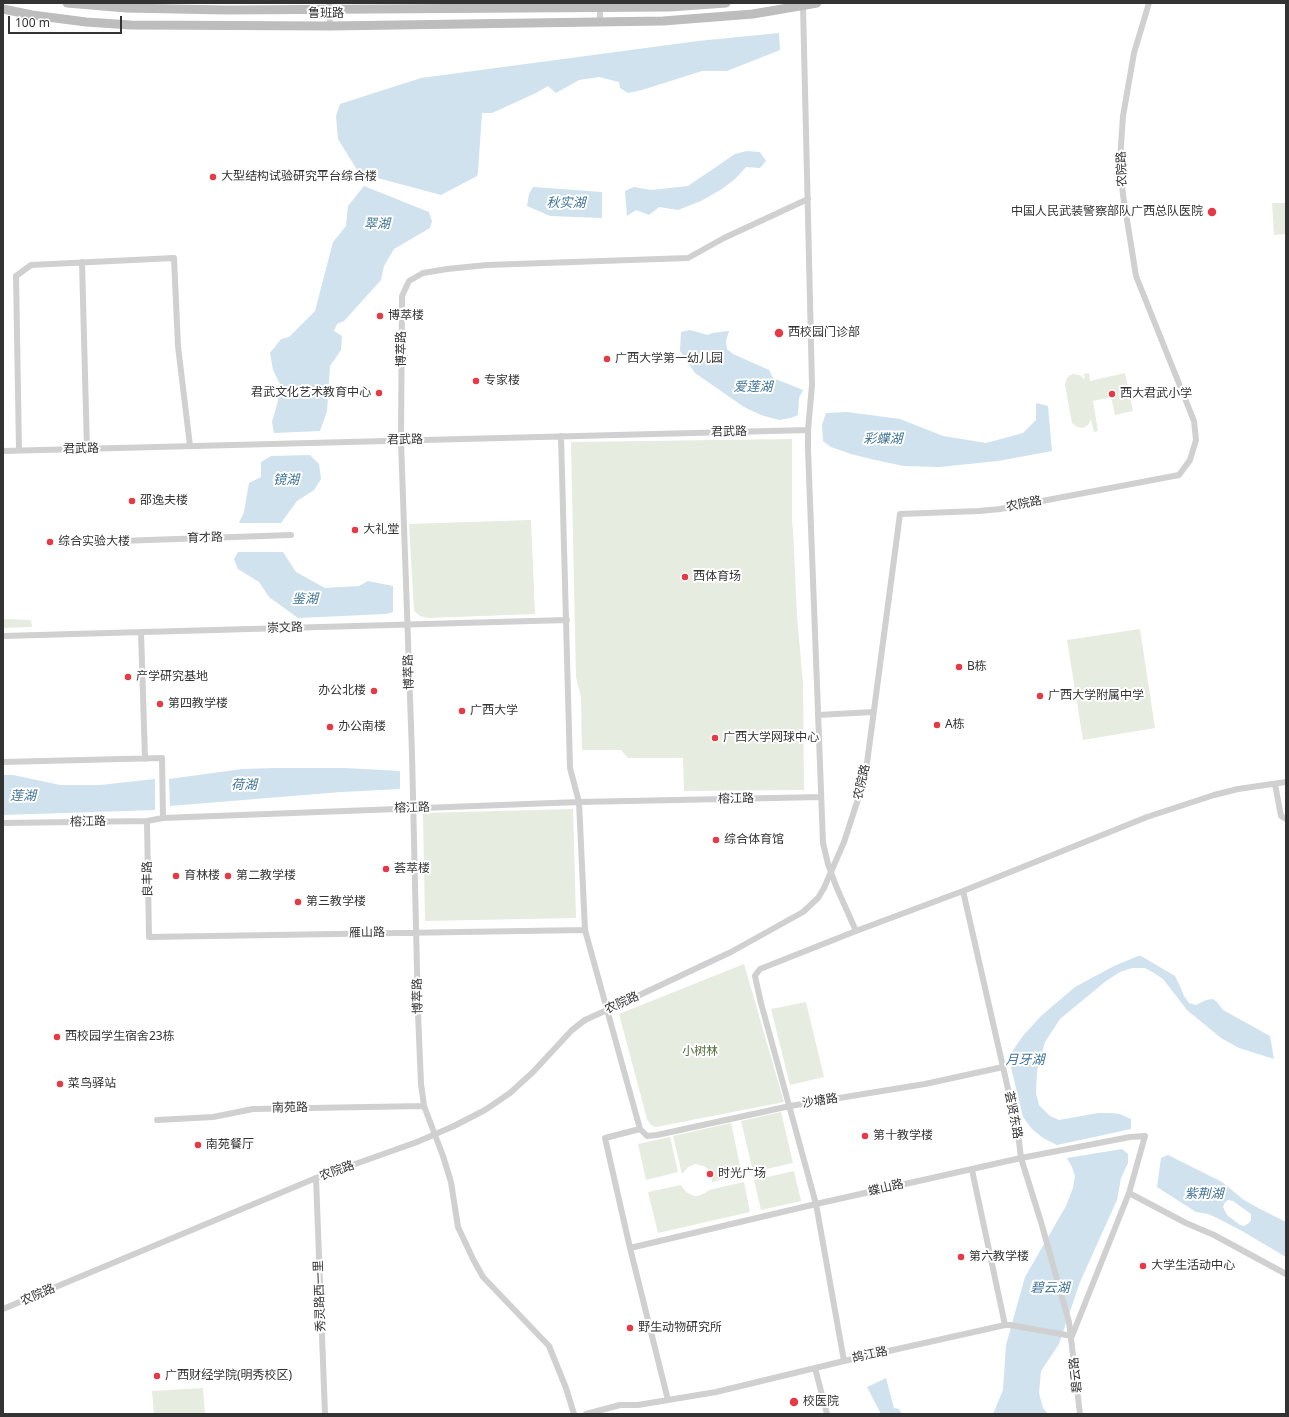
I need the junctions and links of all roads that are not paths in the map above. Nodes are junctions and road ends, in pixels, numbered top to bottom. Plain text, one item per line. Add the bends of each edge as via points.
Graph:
1 (67, 3) edge
2 (726, 3) edge
3 (816, 3) edge
4 (1149, 3) edge
5 (600, 5) edge
6 (329, 6) edge
7 (803, 6) junction
8 (3, 9) edge
9 (600, 22) junction
10 (330, 26) junction
11 (808, 199) junction
12 (82, 262) junction
13 (808, 430) junction
14 (561, 436) junction
15 (401, 440) junction
16 (190, 446) junction
17 (87, 449) junction
18 (19, 450) junction
19 (3, 451) edge
20 (291, 535) dead end
21 (120, 541) dead end
22 (567, 620) junction
23 (407, 624) junction
24 (142, 632) junction
25 (3, 636) edge
26 (873, 712) junction
27 (818, 715) junction
28 (145, 759) junction
29 (3, 762) edge
30 (1286, 782) edge
31 (1275, 784) junction
32 (821, 797) junction
33 (579, 802) junction
34 (413, 808) junction
35 (163, 818) junction
36 (1286, 819) edge
37 (147, 820) junction
38 (3, 823) edge
39 (963, 891) junction
40 (585, 930) junction
41 (856, 930) junction
42 (417, 932) junction
43 (149, 937) joint
44 (1003, 1067) junction
45 (424, 1106) junction
46 (790, 1106) junction
47 (157, 1120) dead end
48 (640, 1129) junction
49 (1020, 1158) junction
50 (972, 1170) junction
51 (316, 1178) junction
52 (1129, 1193) junction
53 (816, 1204) junction
54 (630, 1248) junction
55 (1286, 1274) edge
56 (3, 1309) edge
57 (1007, 1325) junction
58 (1072, 1336) junction
59 (844, 1361) junction
60 (815, 1368) junction
61 (668, 1400) junction
62 (325, 1414) edge
63 (574, 1414) edge
64 (586, 1414) edge
65 (827, 1414) edge
66 (1080, 1414) edge

1 - 6 main road, 鲁班路 via 134,8 227,10
2 - 5 main road, 鲁班路 via 670,7
3 - 7 main road, 鲁班路
4 - 26 street, 农院路 via 1134,53 1123,116 1120,160 1123,195 1136,276 1194,421 1196,440 1190,460 1179,475 1000,509 900,514
5 - 6 main road, 鲁班路
5 - 9 street
6 - 10 street
7 - 9 main road, 鲁班路 via 662,21
7 - 11 street
8 - 10 main road, 鲁班路 via 32,16 132,25
9 - 10 main road, 鲁班路
11 - 13 street via 812,386
11 - 15 street, 博萃路 via 724,238 688,258 447,268 423,273 409,281 402,296
12 - 16 street via 174,258 178,346
12 - 17 street
12 - 18 street via 31,265 16,276
13 - 14 street, 君武路
13 - 27 street
14 - 15 street, 君武路
14 - 22 street
15 - 16 street, 君武路
15 - 23 street, 博萃路
16 - 17 street, 君武路
17 - 18 street, 君武路
18 - 19 street, 君武路
20 - 21 street, 育才路
22 - 23 street, 崇文路
22 - 33 street via 570,768
23 - 24 street, 崇文路
23 - 34 street, 博萃路
24 - 25 street, 崇文路
24 - 28 street
26 - 27 street
26 - 51 street, 农院路, bridge via 867,763 854,815 824,888 818,898 803,912 731,952 585,1020 510,1093 485,1110 417,1142
27 - 32 street
28 - 29 street
28 - 35 street via 162,758
30 - 31 street
31 - 36 street via 1281,816
31 - 39 street via 1220,793 1184,804
32 - 33 street, 榕江路
32 - 41 street via 823,843 828,864
33 - 34 street, 榕江路
33 - 40 street
34 - 35 street, 榕江路
34 - 42 street, 博萃路
35 - 37 street, 榕江路
37 - 38 street, 榕江路
37 - 43 street, 良丰路
39 - 41 street
39 - 44 street, 荟贤东路
40 - 42 street, 雁山路
40 - 48 street
41 - 46 street via 760,970 755,976
42 - 43 street, 雁山路
42 - 45 street, 博萃路 via 421,1084
44 - 46 street, 沙塘路 via 925,1084
44 - 49 street, 荟贤东路 via 1018,1133
45 - 47 street, 南苑路 via 253,1109 213,1117
45 - 63 street, 博萃路 via 449,1175 458,1227 473,1259 483,1278 549,1346
46 - 48 street, 沙塘路 via 657,1135 647,1136
46 - 53 street
48 - 54 street via 605,1138
49 - 50 street, 蝶山路
49 - 52 street, 蝶山路 via 1145,1136
49 - 58 street, 荟贤东路 via 1041,1222
50 - 53 street, 蝶山路
50 - 57 street
51 - 56 street, 农院路
51 - 62 street, 秀灵路西一里
52 - 55 street
52 - 58 street
53 - 54 street, 蝶山路
53 - 59 street
54 - 61 street
57 - 58 street, 鸪江路
57 - 59 street, 鸪江路
58 - 66 street, 碧云路
59 - 60 street, 鸪江路
60 - 61 street, 鸪江路 via 716,1392
60 - 65 street
61 - 64 street, 鸪江路 via 620,1405

